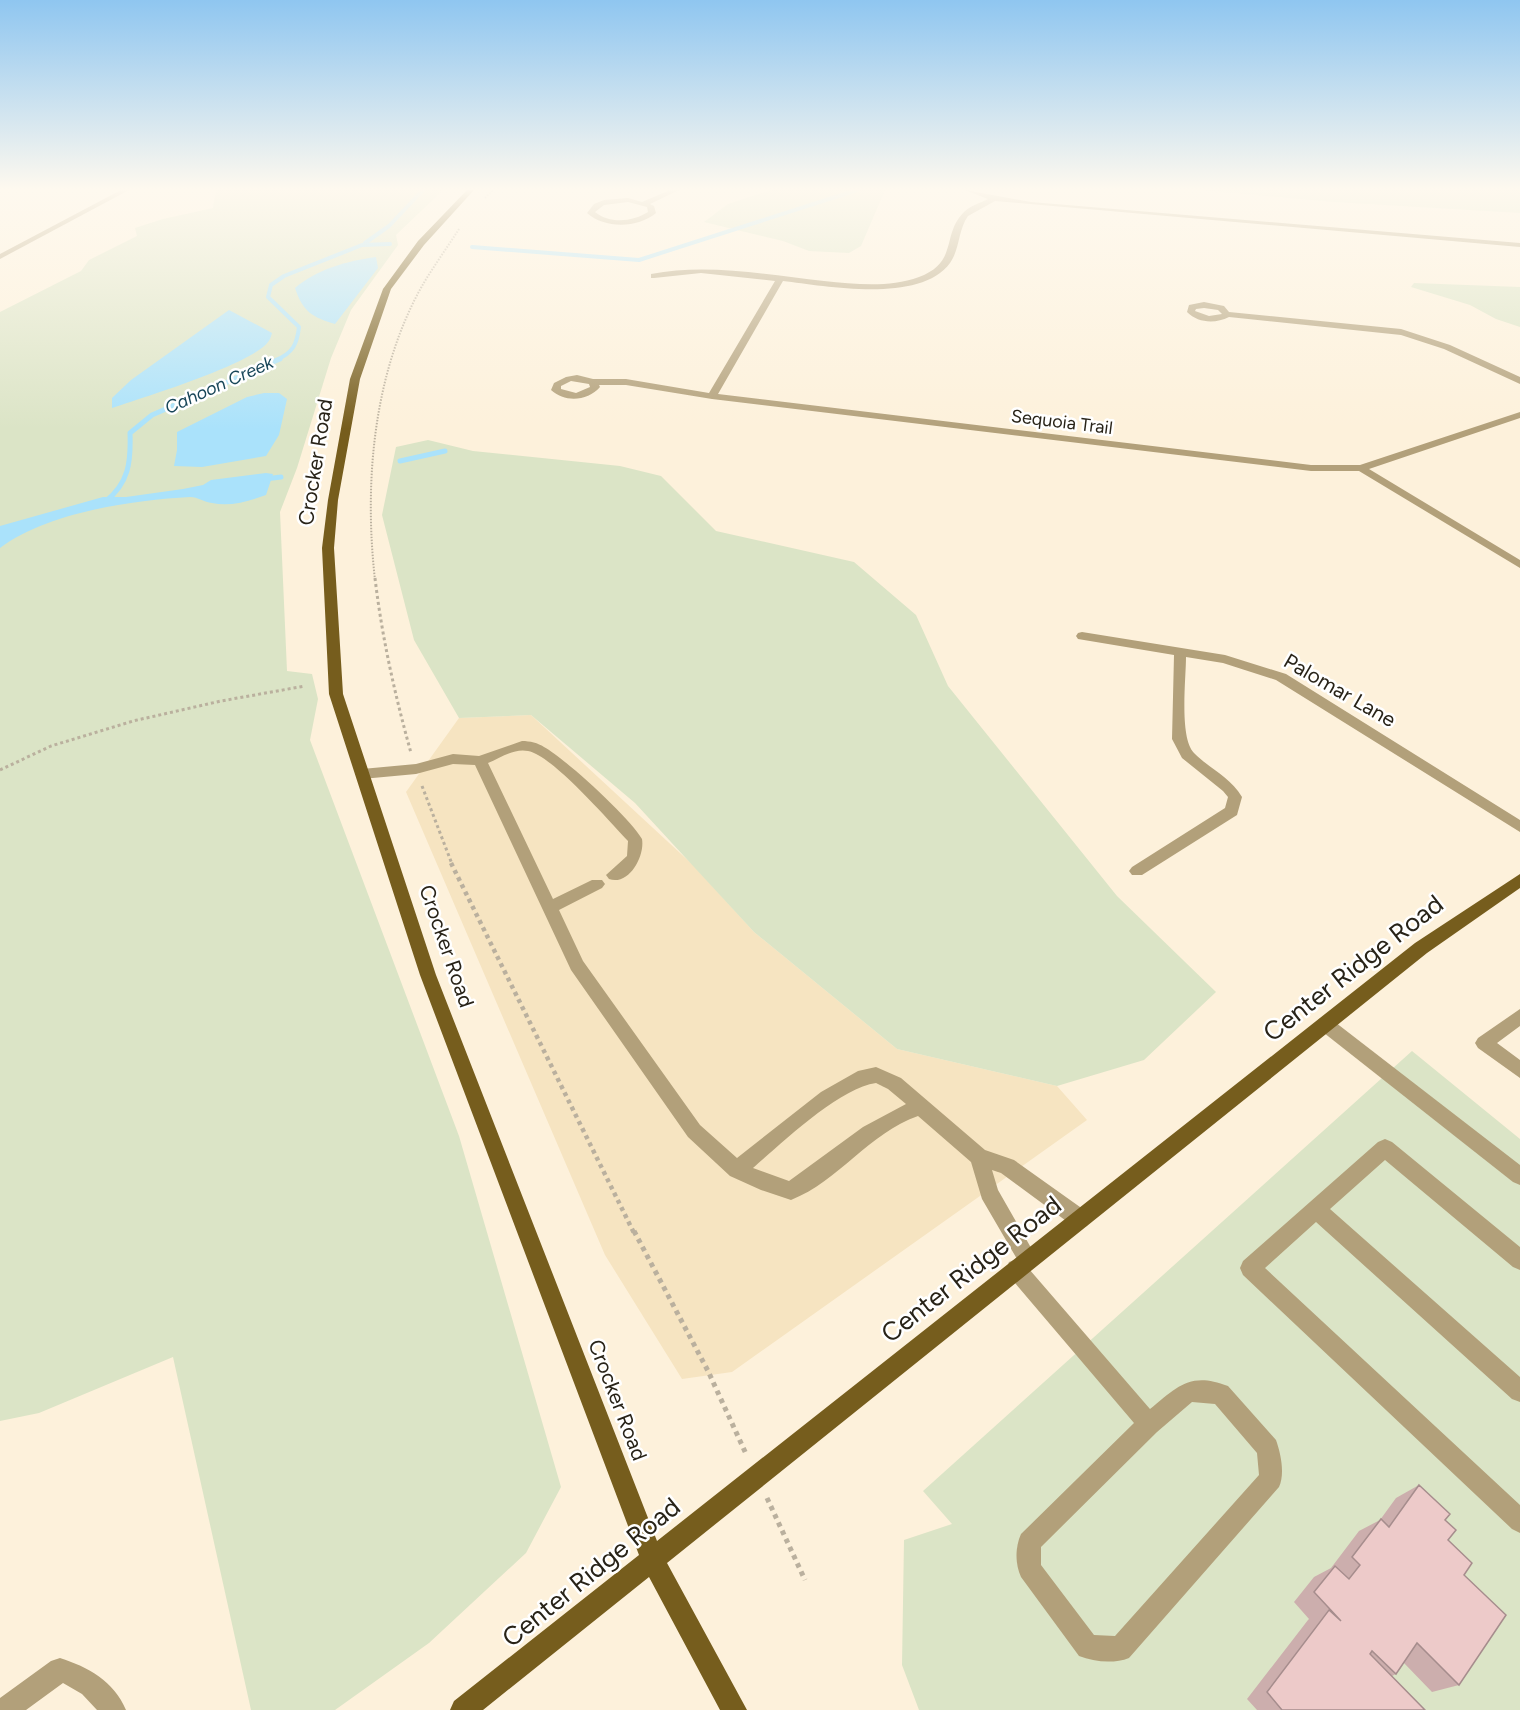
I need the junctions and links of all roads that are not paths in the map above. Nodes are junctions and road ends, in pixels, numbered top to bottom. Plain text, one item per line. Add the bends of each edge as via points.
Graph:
1 (401, 270) edge
2 (938, 270) edge
3 (654, 276) dead end
4 (780, 279) junction
5 (1227, 314) dead end
6 (1520, 381) edge
7 (593, 382) dead end
8 (712, 396) junction
9 (1520, 415) edge
10 (1361, 468) junction
11 (1520, 565) edge
12 (1082, 636) dead end
13 (1180, 652) junction
14 (480, 761) junction
15 (362, 774) junction
16 (1520, 826) edge
17 (1137, 871) dead end
18 (614, 876) dead end
19 (1520, 880) edge
20 (597, 884) dead end
21 (550, 908) junction
22 (1520, 1016) edge
23 (1325, 1024) junction
24 (1520, 1070) edge
25 (921, 1107) junction
26 (979, 1157) junction
27 (737, 1170) junction
28 (1520, 1176) edge
29 (1316, 1209) junction
30 (1080, 1219) junction
31 (1520, 1260) edge
32 (1022, 1265) junction
33 (1520, 1391) edge
34 (1149, 1424) junction
35 (1520, 1521) edge
36 (652, 1559) junction
37 (5, 1710) edge
38 (113, 1710) edge
39 (463, 1710) edge
40 (734, 1710) edge

1 - 15 main road, Crocker Road via 387,289 355,379 328,548 336,694
2 - 4 street via 890,286
3 - 4 street via 701,271
4 - 8 street
5 - 6 street via 1401,332 1464,353
7 - 8 street, Sequoia Trail via 626,382
8 - 10 street, Sequoia Trail via 1311,468
9 - 10 street, Sequoia Trail
10 - 11 street
12 - 13 street, Palomar Lane
13 - 16 street, Palomar Lane via 1245,664 1299,686
13 - 17 street via 1179,739 1187,755 1228,787 1234,797 1232,811
14 - 15 street via 453,759 416,769
14 - 18 street via 530,745 548,754 635,839 637,851 631,863
14 - 21 street
15 - 36 main road, Crocker Road via 428,975
19 - 23 main road, Center Ridge Road via 1421,948
20 - 21 street
21 - 27 street via 577,965 694,1131
22 - 24 street via 1484,1043
23 - 28 street
23 - 30 main road, Center Ridge Road
25 - 26 street
25 - 27 street via 901,1112 791,1191
25 - 27 street via 892,1082 867,1075 837,1091
26 - 30 street via 1007,1166
26 - 32 street via 989,1193
29 - 31 street via 1385,1148
29 - 33 street
29 - 35 street via 1250,1268
30 - 32 main road, Center Ridge Road
32 - 34 street
32 - 36 main road, Center Ridge Road
34 - 34 street via 1029,1542 1029,1569 1088,1647 1120,1649 1271,1479 1268,1448 1220,1394 1189,1391
36 - 39 main road, Center Ridge Road
36 - 40 main road, Crocker Road
37 - 38 street via 60,1670 91,1683

